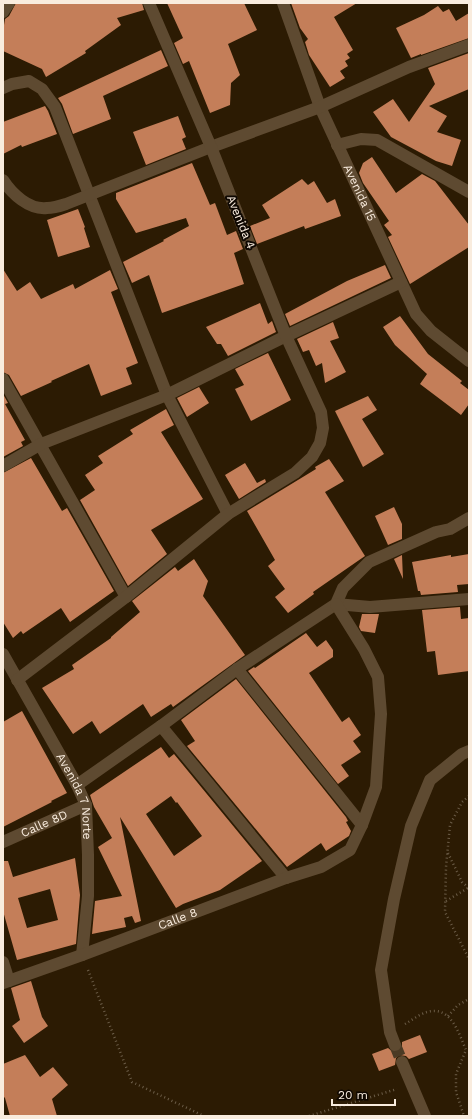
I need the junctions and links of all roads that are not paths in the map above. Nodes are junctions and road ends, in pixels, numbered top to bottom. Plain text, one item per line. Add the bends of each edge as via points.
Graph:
1 (9, 3) edge
2 (148, 3) edge
3 (283, 3) edge
4 (3, 12) edge
5 (469, 45) edge
6 (3, 88) edge
7 (320, 107) junction
8 (337, 145) junction
9 (211, 146) junction
10 (3, 180) edge
11 (469, 192) edge
12 (89, 196) junction
13 (401, 282) junction
14 (286, 336) junction
15 (469, 361) edge
16 (3, 379) edge
17 (167, 395) junction
18 (41, 444) junction
19 (3, 466) edge
20 (228, 514) junction
21 (469, 518) edge
22 (126, 597) junction
23 (469, 599) edge
24 (336, 604) junction
25 (3, 654) edge
26 (237, 669) junction
27 (18, 680) junction
28 (161, 726) junction
29 (469, 751) edge
30 (78, 785) junction
31 (86, 806) junction
32 (362, 825) junction
33 (3, 842) edge
34 (286, 878) junction
35 (82, 954) junction
36 (3, 962) edge
37 (6, 982) edge
38 (395, 1045) tunnel mouth
39 (402, 1062) tunnel mouth
40 (425, 1116) edge

1 - 4 street
2 - 9 street, Avenida 4
3 - 7 street, Avenida 15
5 - 7 street via 409,67
6 - 12 street via 29,81 42,89 55,107
7 - 8 street, Avenida 15
7 - 9 street
8 - 11 street via 361,139 377,140
8 - 13 street, Avenida 15
9 - 12 street
9 - 14 street, Avenida 4
10 - 12 street via 15,195 36,207 60,206
12 - 17 street
13 - 14 street
13 - 15 street, Avenida 15 via 416,314 431,331
14 - 17 street
14 - 20 street, Avenida 4 via 321,412 323,428 320,443 312,457 295,473
16 - 18 street
17 - 18 street
17 - 20 street
18 - 19 street
18 - 22 street
20 - 22 street
21 - 24 street via 450,529 436,532 369,562 343,588
22 - 27 street
23 - 24 street via 370,607
24 - 26 street
24 - 32 street via 378,677 381,714 376,788
25 - 27 street, Avenida 7 Norte
26 - 28 street
26 - 32 street
27 - 30 street, Avenida 7 Norte
28 - 30 street
28 - 34 street
29 - 38 street via 430,780 411,826 381,970 390,1032
30 - 31 street, Avenida 7 Norte
31 - 33 street, Calle 8D
31 - 35 street, Avenida 7 Norte via 88,896
32 - 34 street, Calle 8 via 350,850 322,867
34 - 35 street, Calle 8
35 - 37 street, Calle 8
36 - 37 street
39 - 40 street

